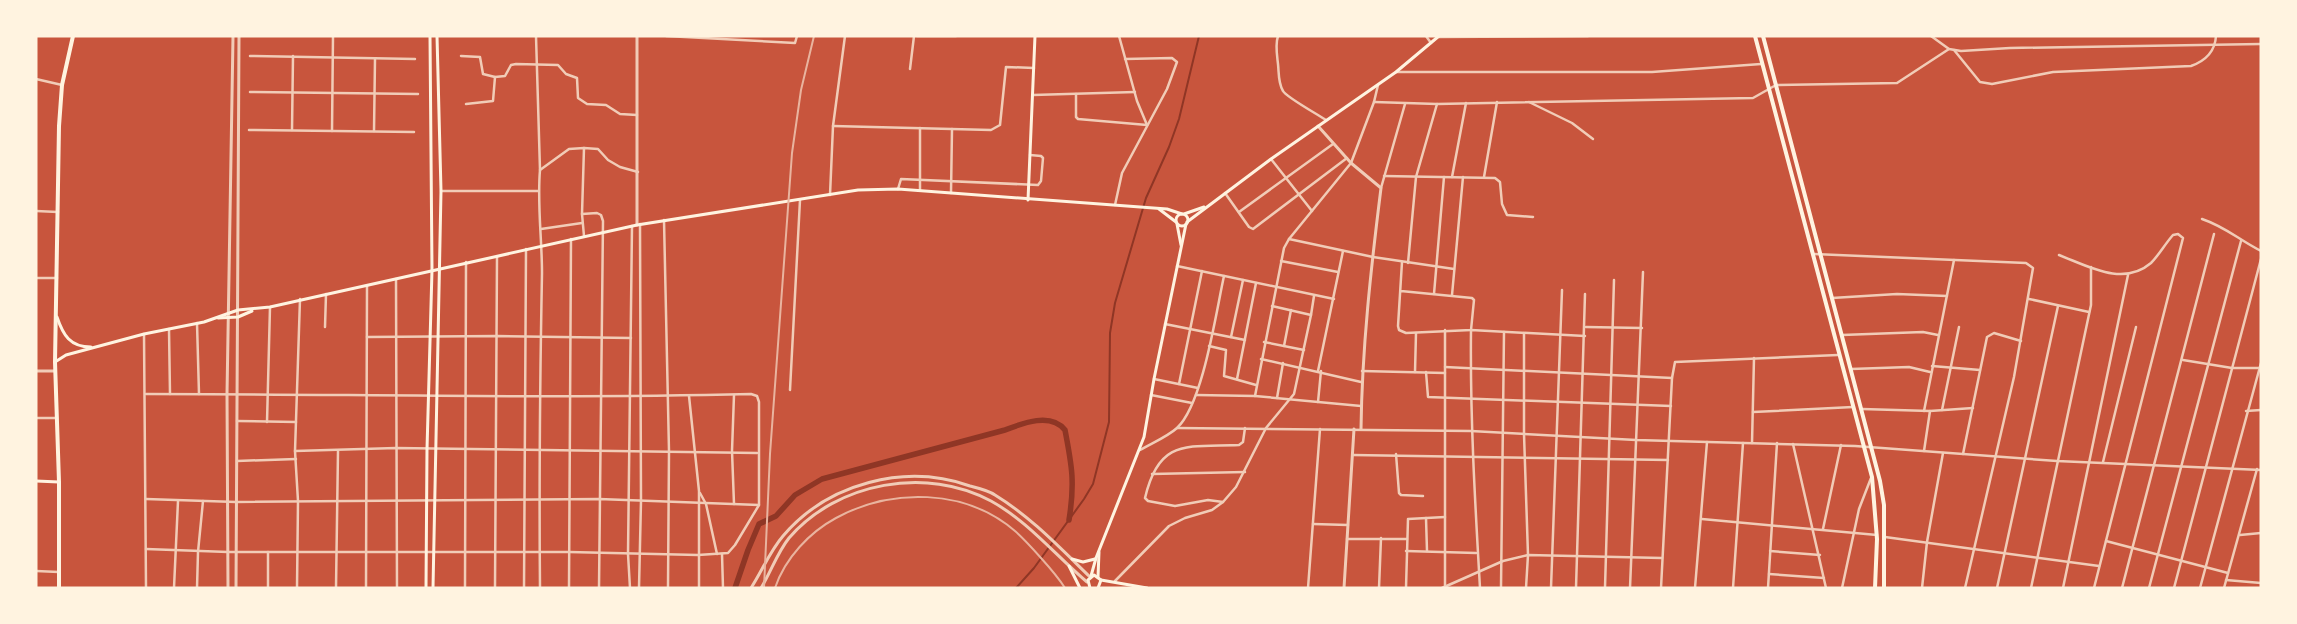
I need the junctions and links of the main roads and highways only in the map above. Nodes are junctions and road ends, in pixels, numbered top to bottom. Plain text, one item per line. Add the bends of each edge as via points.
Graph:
1 (73, 36) edge
2 (430, 36) edge
3 (437, 36) edge
4 (1035, 36) edge
5 (1755, 36) edge
6 (1763, 36) edge
7 (1439, 37) edge
8 (1028, 200) junction
9 (1205, 207) junction
10 (1158, 209) junction
11 (1183, 214) junction
12 (1176, 223) junction
13 (1187, 223) junction
14 (1181, 246) junction
15 (440, 267) junction
16 (432, 270) junction
17 (252, 310) junction
18 (57, 317) junction
19 (218, 318) junction
20 (96, 346) junction
21 (55, 362) junction
22 (36, 482) edge
23 (59, 482) junction
24 (1099, 552) junction
25 (1096, 558) junction
26 (1072, 559) road end
27 (1069, 566) road end
28 (1091, 576) junction
29 (1099, 578) junction
30 (1087, 582) junction
31 (1099, 587) edge
32 (59, 588) edge
33 (426, 588) edge
34 (433, 588) edge
35 (1080, 588) edge
36 (1085, 588) edge
37 (1090, 588) edge
38 (1104, 588) edge
39 (1147, 588) edge
40 (1875, 588) edge
41 (1884, 588) edge

1 - 18 main road via 62,85 59,126
2 - 16 main road
3 - 15 main road
4 - 8 main road
5 - 40 main road via 1872,476 1877,535
6 - 41 main road via 1873,448 1884,505
7 - 9 main road via 1396,72
8 - 10 main road
8 - 15 main road via 873,189 639,224
9 - 11 main road
9 - 13 main road
10 - 11 main road
10 - 12 main road
11 - 12 main road via 1178,216
11 - 13 main road
12 - 13 main road via 1180,226
12 - 14 main road
13 - 14 main road
14 - 24 main road via 1140,450
15 - 16 main road
15 - 34 main road
16 - 17 main road
16 - 33 main road
17 - 19 main road via 238,310
17 - 19 main road via 238,317
18 - 20 main road via 62,332 71,342 85,347
18 - 21 main road
19 - 20 main road
20 - 21 main road via 66,355
21 - 23 main road
22 - 23 main road
23 - 32 main road
24 - 25 main road
24 - 29 main road
25 - 26 main road via 1083,562
25 - 28 main road
27 - 35 main road
28 - 29 main road
28 - 30 main road
29 - 31 main road
29 - 39 main road
30 - 36 main road
30 - 37 main road
31 - 38 main road

